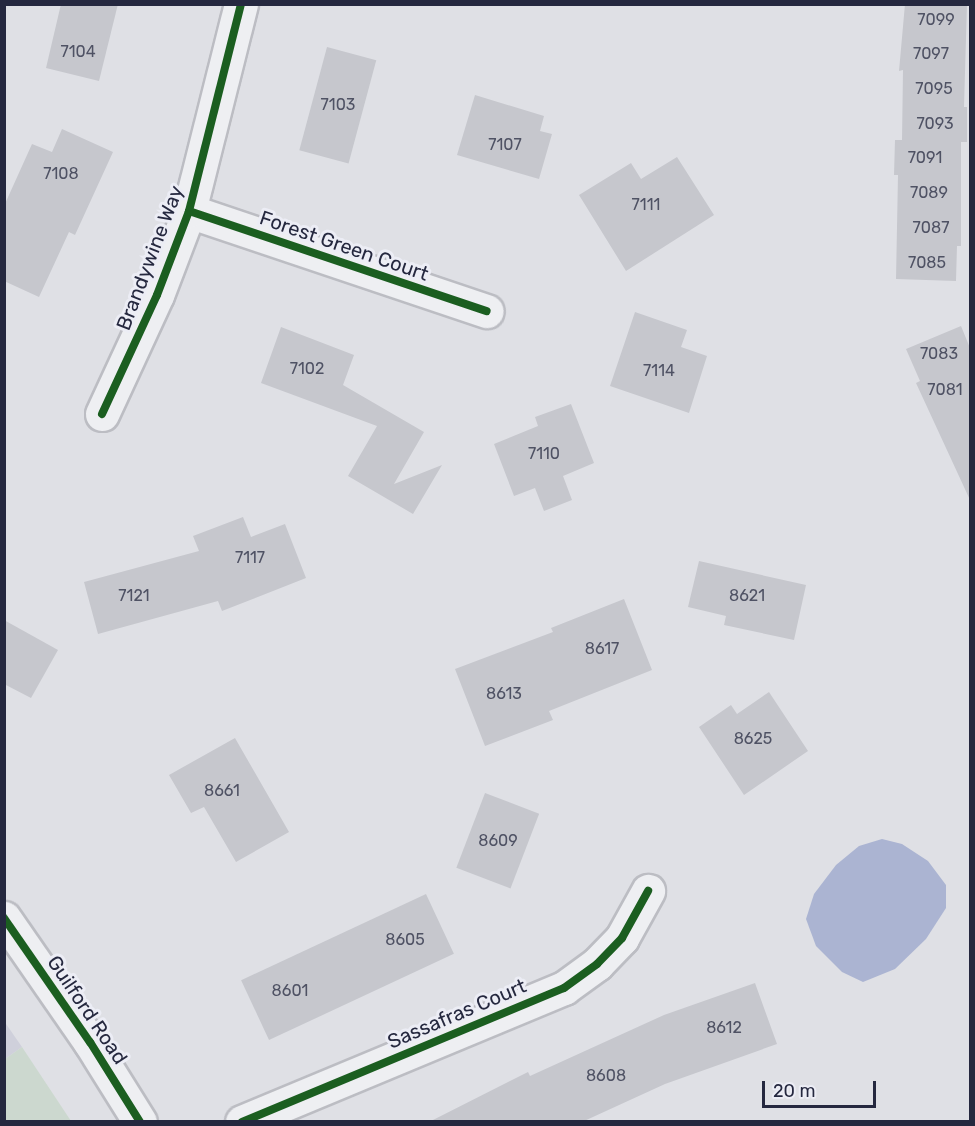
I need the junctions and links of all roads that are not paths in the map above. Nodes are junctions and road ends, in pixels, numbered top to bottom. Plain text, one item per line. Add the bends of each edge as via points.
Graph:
1 (240, 4) edge
2 (189, 211) junction
3 (487, 311) dead end
4 (102, 414) dead end
5 (648, 891) dead end
6 (4, 918) edge
7 (140, 1122) edge
8 (242, 1122) edge

1 - 2 street, Brandywine Way
2 - 3 street, Forest Green Court
2 - 4 street, Brandywine Way via 157,295
5 - 8 street, Sassafras Court via 622,938 597,964 564,987
6 - 7 street, Guilford Road

